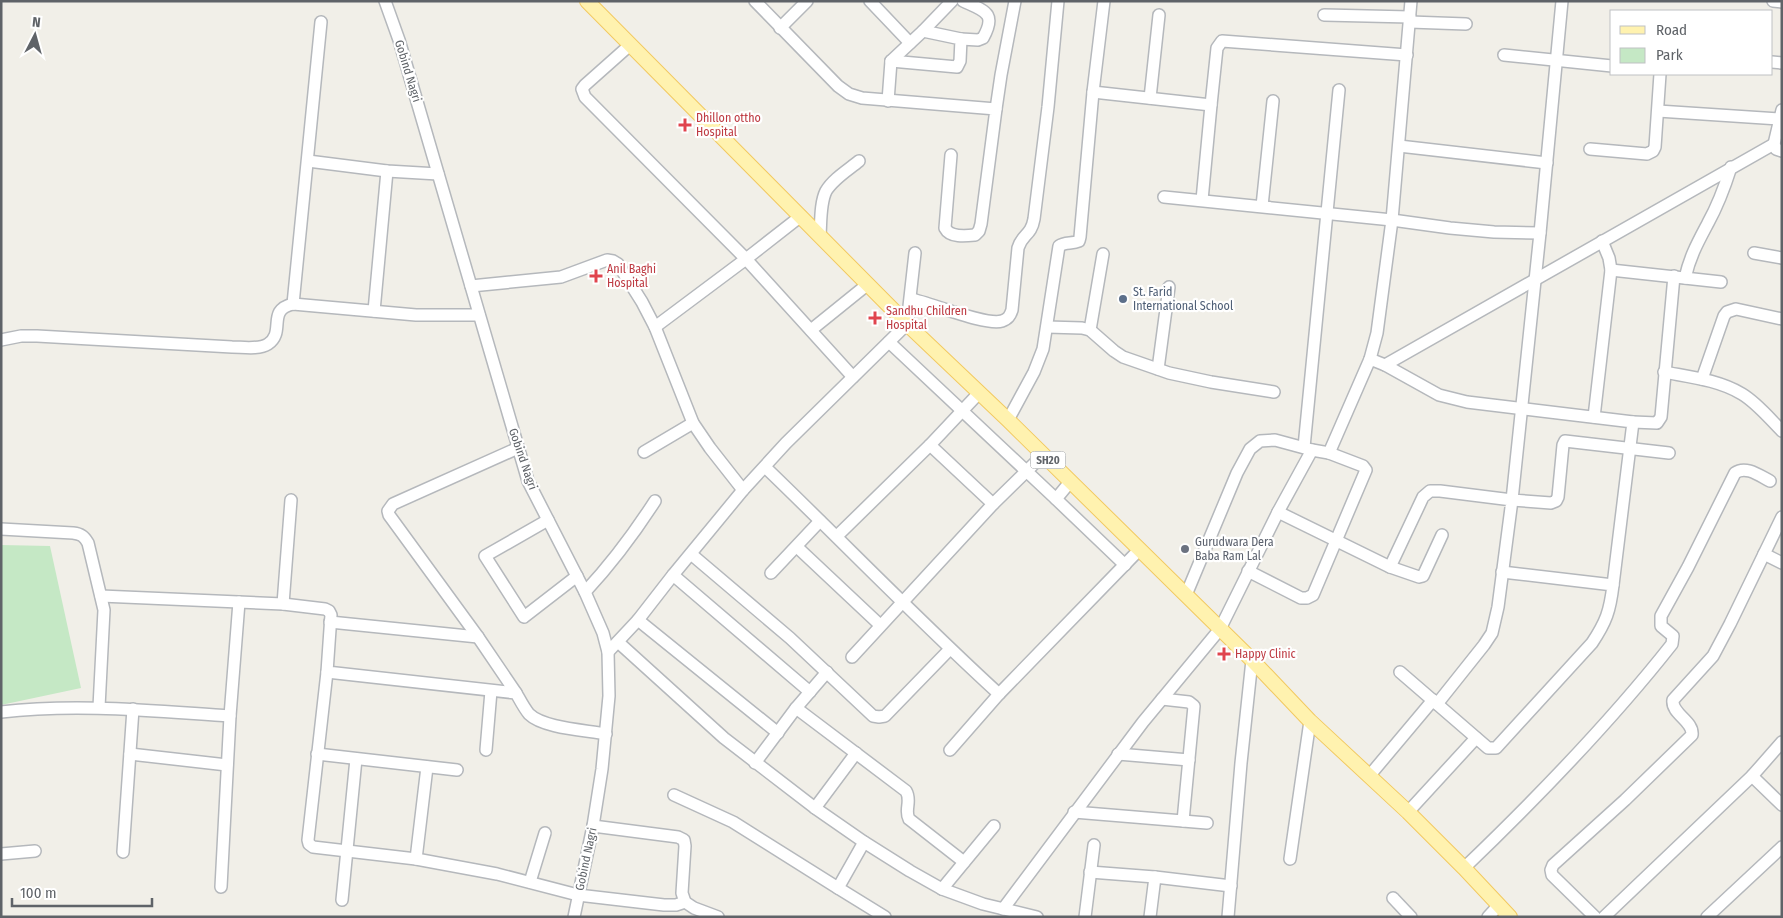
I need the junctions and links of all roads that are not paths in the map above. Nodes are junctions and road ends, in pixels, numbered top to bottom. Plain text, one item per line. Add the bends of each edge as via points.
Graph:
1 (384, 1) edge
2 (587, 1) edge
3 (755, 1) edge
4 (806, 1) edge
5 (870, 1) edge
6 (952, 1) edge
7 (964, 1) edge
8 (1014, 1) edge
9 (1058, 1) edge
10 (1104, 1) edge
11 (1411, 1) edge
12 (1562, 1) edge
13 (1773, 1) edge
14 (1782, 2) edge
15 (1324, 14) dead end
16 (1159, 15) dead end
17 (1410, 19) junction
18 (321, 22) dead end
19 (1466, 24) dead end
20 (780, 28) junction
21 (924, 31) junction
22 (961, 39) junction
23 (630, 44) junction
24 (910, 44) junction
25 (1407, 55) junction
26 (1504, 55) dead end
27 (891, 61) junction
28 (1556, 61) junction
29 (1610, 66) edge
30 (1660, 75) edge
31 (1339, 90) dead end
32 (1093, 92) junction
33 (1150, 98) junction
34 (888, 101) junction
35 (1273, 102) dead end
36 (1212, 105) junction
37 (996, 109) junction
38 (1658, 111) junction
39 (1781, 114) edge
40 (1399, 146) junction
41 (1778, 148) edge
42 (1590, 149) dead end
43 (951, 154) dead end
44 (308, 161) junction
45 (858, 161) dead end
46 (1547, 163) junction
47 (1731, 168) junction
48 (387, 171) junction
49 (438, 174) junction
50 (1164, 197) dead end
51 (1202, 200) junction
52 (1262, 206) junction
53 (1328, 214) junction
54 (801, 216) junction
55 (1392, 220) junction
56 (1540, 233) junction
57 (820, 235) junction
58 (1602, 241) junction
59 (1754, 252) dead end
60 (915, 253) dead end
61 (1103, 254) dead end
62 (1782, 258) edge
63 (746, 259) junction
64 (1611, 270) junction
65 (1680, 277) junction
66 (1535, 279) junction
67 (1721, 282) dead end
68 (868, 284) junction
69 (471, 286) junction
70 (1169, 287) dead end
71 (911, 299) junction
72 (293, 304) junction
73 (374, 311) junction
74 (479, 315) junction
75 (1782, 318) edge
76 (907, 324) junction
77 (655, 327) junction
78 (1047, 327) junction
79 (811, 330) junction
80 (1090, 330) junction
81 (1, 340) edge
82 (889, 342) junction
83 (1370, 359) junction
84 (1385, 365) junction
85 (1158, 369) junction
86 (1664, 372) junction
87 (853, 377) junction
88 (1702, 379) junction
89 (1274, 392) dead end
90 (978, 393) junction
91 (962, 410) junction
92 (1522, 410) junction
93 (1594, 417) junction
94 (1008, 420) junction
95 (693, 422) junction
96 (1633, 422) junction
97 (1779, 423) edge
98 (930, 445) junction
99 (518, 448) junction
100 (1308, 448) junction
101 (1631, 448) junction
102 (644, 452) dead end
103 (1329, 453) junction
104 (1669, 453) dead end
105 (1043, 455) junction
106 (765, 467) junction
107 (1026, 470) junction
108 (1770, 481) dead end
109 (1070, 482) junction
110 (743, 490) junction
111 (1056, 499) junction
112 (291, 500) dead end
113 (1512, 500) junction
114 (655, 501) dead end
115 (993, 504) junction
116 (1278, 512) junction
117 (1782, 517) edge
118 (548, 520) junction
119 (820, 520) junction
120 (1, 529) edge
121 (1442, 535) dead end
122 (837, 536) junction
123 (1336, 540) junction
124 (797, 547) junction
125 (1139, 550) junction
126 (691, 554) junction
127 (1764, 554) junction
128 (1782, 563) edge
129 (1125, 565) junction
130 (1390, 567) junction
131 (1248, 571) junction
132 (1502, 572) junction
133 (772, 573) dead end
134 (673, 575) junction
135 (577, 576) junction
136 (1613, 585) junction
137 (585, 592) junction
138 (1186, 595) junction
139 (101, 596) junction
140 (902, 601) junction
141 (239, 602) junction
142 (283, 604) junction
143 (638, 620) junction
144 (330, 622) junction
145 (880, 625) junction
146 (1220, 629) junction
147 (478, 637) junction
148 (618, 642) junction
149 (950, 649) junction
150 (608, 652) junction
151 (852, 657) dead end
152 (1252, 660) junction
153 (327, 672) junction
154 (827, 672) junction
155 (1400, 672) dead end
156 (491, 691) junction
157 (810, 692) junction
158 (516, 693) junction
159 (999, 694) junction
160 (1162, 699) junction
161 (1435, 702) junction
162 (99, 707) junction
163 (796, 708) junction
164 (133, 709) junction
165 (1, 712) edge
166 (230, 716) junction
167 (1310, 721) junction
168 (778, 733) junction
169 (606, 734) junction
170 (1476, 738) junction
171 (1782, 742) edge
172 (486, 750) dead end
173 (950, 750) dead end
174 (856, 753) junction
175 (130, 754) junction
176 (317, 754) junction
177 (1118, 754) junction
178 (356, 759) junction
179 (1189, 760) junction
180 (755, 763) junction
181 (228, 765) junction
182 (427, 767) junction
183 (457, 770) dead end
184 (1370, 775) junction
185 (1752, 776) junction
186 (674, 795) dead end
187 (1782, 805) edge
188 (815, 808) junction
189 (1074, 812) junction
190 (1408, 812) junction
191 (1183, 821) junction
192 (1207, 823) dead end
193 (593, 826) junction
194 (994, 826) dead end
195 (545, 833) dead end
196 (864, 842) junction
197 (1094, 845) dead end
198 (1782, 847) edge
199 (36, 851) dead end
200 (346, 851) junction
201 (123, 852) dead end
202 (1, 854) edge
203 (416, 859) junction
204 (1290, 859) dead end
205 (964, 862) junction
206 (1464, 868) junction
207 (1090, 872) junction
208 (1155, 877) junction
209 (530, 882) junction
210 (1231, 886) junction
211 (221, 887) dead end
212 (838, 888) junction
213 (942, 889) junction
214 (578, 895) junction
215 (1393, 898) dead end
216 (342, 900) dead end
217 (685, 902) junction
218 (1499, 905) junction
219 (1003, 909) junction
220 (711, 915) edge
221 (574, 917) edge
222 (885, 917) edge
223 (1037, 917) edge
224 (1085, 917) edge
225 (1150, 917) edge
226 (1228, 917) edge
227 (1411, 917) edge
228 (1488, 917) edge
229 (1510, 917) edge
230 (1595, 917) edge
231 (1604, 917) edge
232 (1707, 917) edge

1 - 49 street, Gobind Nagri via 399,40
2 - 23 main road, SH20
3 - 20 street
4 - 20 street
5 - 24 street
6 - 21 street
7 - 22 street via 986,12 990,18 983,38
8 - 37 street
9 - 71 street via 1034,219 1030,234 1020,241 1018,248 1009,317 1002,321 982,320
10 - 32 street
11 - 17 street
12 - 28 street
13 - 14 street
15 - 17 street
16 - 33 street
17 - 19 street
17 - 25 street
18 - 44 street
20 - 34 street via 849,94
21 - 22 street
21 - 24 street
22 - 27 street via 957,66
23 - 54 main road, SH20
23 - 63 street via 585,85 583,93
24 - 27 street
25 - 36 street via 1222,41 1217,48
25 - 40 street
26 - 28 street
27 - 34 street
28 - 29 street
28 - 46 street
30 - 38 street
31 - 53 street
32 - 33 street
32 - 78 street via 1080,237 1075,243 1059,246 1057,251
33 - 36 street
34 - 37 street
35 - 52 street
36 - 51 street
37 - 43 street via 981,224 975,235 952,235 945,228
38 - 39 street
38 - 42 street via 1655,147 1651,153
39 - 41 street
40 - 46 street
40 - 55 street
41 - 47 street
44 - 48 street
44 - 72 street
45 - 57 street via 826,192
46 - 56 street
47 - 58 street
47 - 65 street via 1709,221
48 - 49 street
48 - 73 street
49 - 69 street, Gobind Nagri
50 - 51 street
51 - 52 street
52 - 53 street
53 - 55 street
53 - 100 street via 1314,342
54 - 57 main road, SH20
54 - 63 street
55 - 56 street via 1494,232
55 - 83 street via 1377,333
56 - 66 street
57 - 68 main road, SH20
58 - 64 street
58 - 66 street
59 - 62 street
60 - 71 street
61 - 80 street
63 - 77 street
63 - 79 street
64 - 65 street
64 - 93 street
65 - 67 street
65 - 86 street
66 - 84 street
66 - 92 street
68 - 76 main road, SH20
68 - 79 street
69 - 74 street, Gobind Nagri
69 - 77 street via 561,277 606,260 613,261 633,286
70 - 85 street
71 - 76 street
72 - 73 street
72 - 81 street via 279,311 273,339 259,347 37,336
73 - 74 street
74 - 99 street, Gobind Nagri
75 - 88 street via 1736,309 1727,312
76 - 82 street
76 - 90 main road, SH20
77 - 95 street
78 - 80 street
78 - 94 street via 1044,349
79 - 87 street
80 - 85 street via 1123,357
82 - 87 street
82 - 91 street
83 - 84 street
83 - 103 street
84 - 92 street via 1439,394 1467,402
85 - 89 street
86 - 88 street
86 - 96 street via 1660,420 1653,424
87 - 106 street
88 - 97 street via 1742,393
90 - 91 street
90 - 94 main road, SH20
91 - 98 street
91 - 107 street
92 - 93 street
92 - 113 street
93 - 96 street
94 - 105 main road, SH20
95 - 102 street
95 - 110 street
96 - 101 street
98 - 115 street
98 - 122 street
99 - 118 street, Gobind Nagri via 528,481
99 - 147 street via 393,504 388,511
100 - 103 street
100 - 116 street
100 - 138 street via 1275,440 1260,441 1250,449
101 - 104 street
101 - 113 street via 1565,441 1556,501
101 - 136 street
103 - 123 street via 1366,470
105 - 107 street
105 - 109 main road, SH20
106 - 110 street
106 - 119 street
107 - 111 street
107 - 115 street
108 - 206 street via 1748,470 1740,469 1735,473 1662,616 1660,626 1673,636 1672,644 1571,761
109 - 111 street
109 - 125 main road, SH20
110 - 126 street
111 - 129 street
112 - 142 street
113 - 130 street via 1430,492 1423,497
113 - 132 street
114 - 137 street via 611,564
115 - 140 street
116 - 123 street
116 - 131 street
117 - 127 street
118 - 135 street, Gobind Nagri
118 - 135 street via 485,556 524,617
119 - 122 street
119 - 124 street
120 - 139 street via 73,533 85,537
121 - 130 street via 1423,576 1418,578
122 - 140 street
123 - 130 street
123 - 131 street via 1312,595 1307,598
124 - 133 street
124 - 145 street
125 - 129 street
125 - 138 main road, SH20
126 - 134 street
126 - 154 street
127 - 128 street
127 - 230 street via 1712,656 1673,700 1673,706 1691,728 1692,735 1553,865 1552,875
129 - 159 street
131 - 146 street
132 - 136 street
132 - 161 street via 1492,633
134 - 143 street
134 - 157 street
135 - 137 street, Gobind Nagri
136 - 170 street via 1604,625 1592,643 1496,748 1488,748
137 - 150 street, Gobind Nagri
138 - 146 main road, SH20
139 - 141 street
139 - 162 street via 104,630
140 - 145 street
140 - 149 street
141 - 142 street
141 - 166 street
142 - 144 street via 325,609 331,615
143 - 148 street
143 - 168 street
144 - 147 street
144 - 153 street
145 - 151 street
146 - 152 main road, SH20
146 - 160 street
147 - 158 street
148 - 150 street
148 - 180 street
149 - 154 street via 885,716 873,716
149 - 159 street
150 - 169 street, Gobind Nagri
152 - 167 main road, SH20
152 - 210 street
153 - 156 street
153 - 176 street
154 - 157 street
155 - 161 street
156 - 158 street
156 - 172 street
157 - 163 street
158 - 169 street via 528,713 537,720
159 - 173 street
160 - 177 street
160 - 179 street via 1189,702 1194,706
161 - 170 street
161 - 184 street
162 - 164 street
162 - 165 street
163 - 168 street
163 - 174 street
164 - 166 street
164 - 175 street
166 - 181 street
167 - 184 main road, SH20
167 - 204 street
168 - 180 street
169 - 193 street, Gobind Nagri
170 - 190 street
171 - 185 street
174 - 188 street
174 - 205 street via 906,792 909,796 909,819
175 - 181 street
175 - 201 street
176 - 178 street
176 - 200 street via 309,844
177 - 179 street
177 - 189 street
178 - 182 street
178 - 200 street
179 - 191 street
180 - 188 street
181 - 211 street
182 - 183 street
182 - 203 street
184 - 190 main road, SH20
185 - 187 street
185 - 231 street
186 - 212 street via 733,822
188 - 196 street
189 - 191 street
189 - 219 street
190 - 206 main road, SH20
191 - 192 street
193 - 214 street, Gobind Nagri
193 - 217 street via 684,840 682,892
194 - 205 street
195 - 209 street
196 - 212 street
196 - 213 street
197 - 207 street
198 - 232 street
199 - 202 street
200 - 203 street
200 - 216 street
203 - 209 street
205 - 213 street
206 - 218 main road, SH20
207 - 208 street
207 - 224 street
208 - 210 street
208 - 225 street
209 - 214 street
210 - 226 street
212 - 222 street
213 - 219 street
214 - 217 street via 664,905
214 - 221 street, Gobind Nagri
215 - 227 street
217 - 220 street
218 - 228 street
218 - 229 main road, SH20
219 - 223 street

